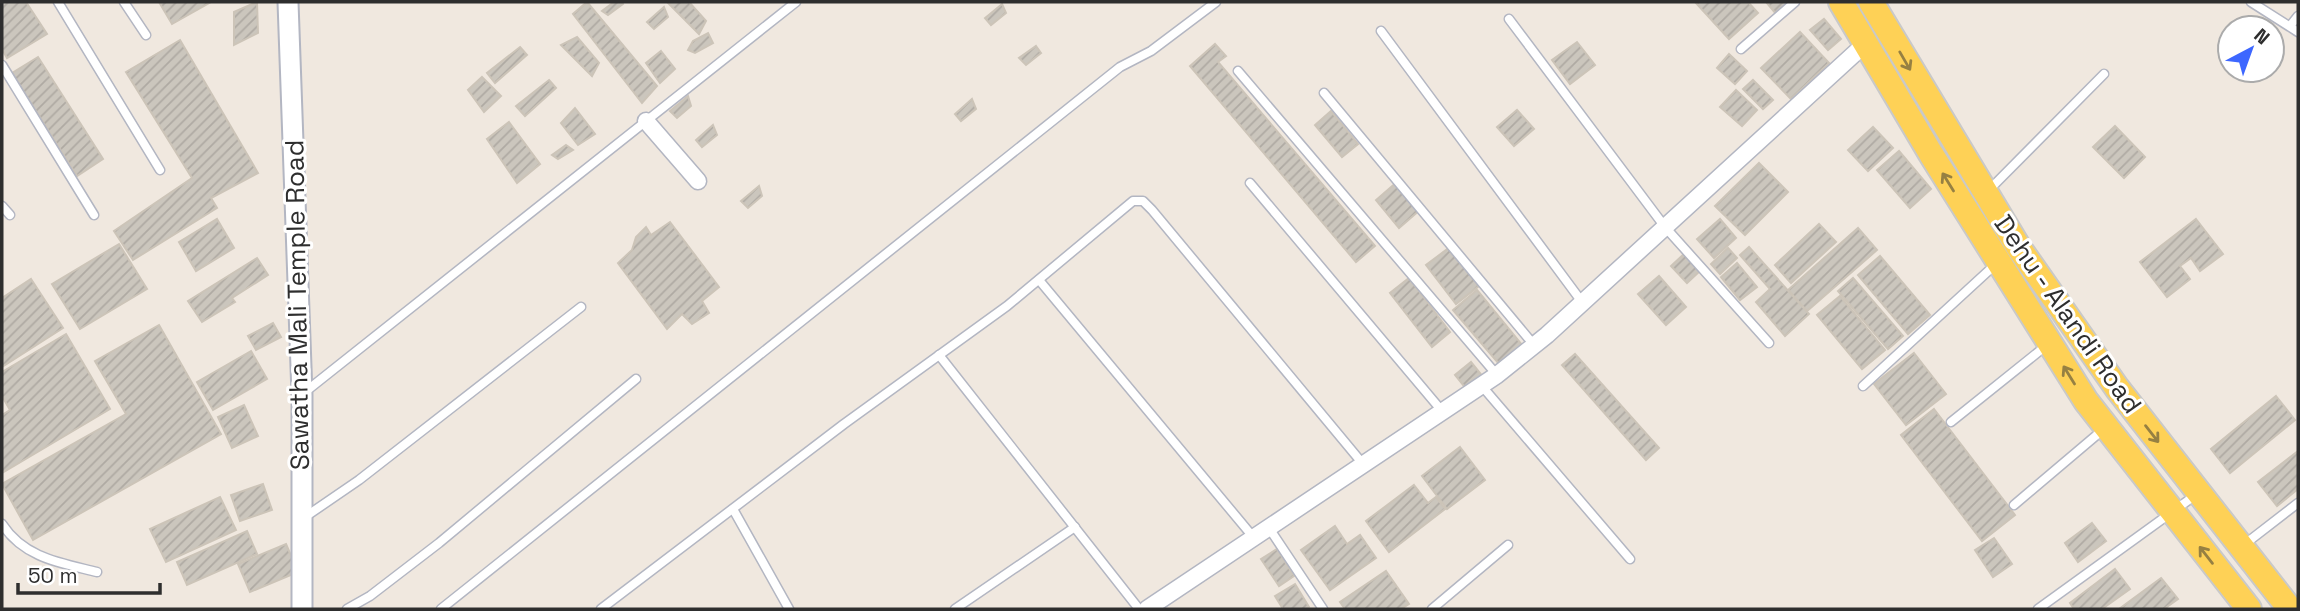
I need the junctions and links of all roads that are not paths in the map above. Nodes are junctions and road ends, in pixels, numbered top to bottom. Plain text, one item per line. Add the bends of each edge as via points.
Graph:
1 (58, 2) edge
2 (124, 2) edge
3 (288, 2) edge
4 (796, 2) edge
5 (1216, 2) edge
6 (1795, 2) edge
7 (1842, 2) edge
8 (1871, 2) edge
9 (2250, 2) edge
10 (2298, 16) edge
11 (1509, 19) dead end
12 (1885, 25) junction
13 (2290, 26) junction
14 (1381, 31) dead end
15 (2298, 32) edge
16 (146, 35) dead end
17 (1865, 44) junction
18 (1741, 49) dead end
19 (2, 65) edge
20 (1238, 71) dead end
21 (2104, 74) dead end
22 (1324, 93) dead end
23 (646, 121) junction
24 (160, 170) dead end
25 (698, 181) dead end
26 (1250, 183) dead end
27 (1986, 194) junction
28 (2, 206) edge
29 (1966, 211) junction
30 (10, 215) dead end
31 (94, 215) dead end
32 (1665, 227) junction
33 (1998, 262) junction
34 (1039, 280) junction
35 (1582, 302) junction
36 (580, 307) dead end
37 (2049, 343) junction
38 (1769, 344) dead end
39 (1534, 345) junction
40 (939, 355) junction
41 (1497, 374) junction
42 (636, 379) dead end
43 (1481, 385) junction
44 (1863, 386) dead end
45 (302, 395) junction
46 (1442, 411) junction
47 (1951, 422) dead end
48 (2106, 427) junction
49 (1363, 464) junction
50 (2198, 493) junction
51 (2298, 503) edge
52 (2014, 505) dead end
53 (733, 509) junction
54 (2172, 512) junction
55 (301, 519) junction
56 (2, 524) edge
57 (1075, 527) junction
58 (1269, 528) junction
59 (1254, 538) junction
60 (1508, 545) dead end
61 (2240, 547) junction
62 (1630, 559) dead end
63 (97, 572) dead end
64 (302, 609) edge
65 (347, 609) edge
66 (441, 609) edge
67 (601, 609) edge
68 (789, 609) edge
69 (956, 609) edge
70 (1139, 609) edge
71 (1147, 609) edge
72 (1323, 609) edge
73 (1432, 609) edge
74 (2038, 609) edge
75 (2249, 609) edge
76 (2290, 609) edge

1 - 24 lane
2 - 16 lane
3 - 45 street, Sawatha Mali Temple Road
4 - 23 lane
5 - 66 lane via 1151,51 1119,67
6 - 18 lane
7 - 17 main road, Dehu - Alandi Road
8 - 12 main road, Dehu - Alandi Road
9 - 13 lane
10 - 13 lane
11 - 32 lane
12 - 17 lane
12 -> 27 main road, Dehu - Alandi Road
13 - 15 lane
14 - 35 lane
29 -> 17 main road, Dehu - Alandi Road
17 - 32 street
19 - 31 lane
20 - 41 lane
21 - 27 lane
22 - 39 lane
23 - 25 street
23 - 45 lane
26 - 46 lane
27 - 29 lane
27 -> 50 main road, Dehu - Alandi Road via 2117,388
28 - 30 lane
29 - 33 main road, Dehu - Alandi Road
32 - 35 street
32 - 38 lane
33 - 37 main road, Dehu - Alandi Road
33 - 44 lane
34 - 40 lane
34 - 49 lane via 1122,209 1133,201 1143,201
34 - 59 lane
35 - 39 street
36 - 55 lane via 359,480
37 - 47 lane
48 -> 37 main road, Dehu - Alandi Road
39 - 41 street
40 - 53 lane
40 - 57 lane
41 - 43 street
42 - 65 lane via 439,543
43 - 46 street
43 - 62 lane
45 - 55 street, Sawatha Mali Temple Road
46 - 49 street
48 - 52 lane
48 - 54 main road, Dehu - Alandi Road
49 - 58 street
50 - 54 lane
50 - 61 main road, Dehu - Alandi Road
51 - 61 lane
53 - 67 lane
53 - 68 lane
54 - 74 lane
75 -> 54 main road, Dehu - Alandi Road
55 - 64 street, Sawatha Mali Temple Road
56 - 63 lane via 29,552
57 - 69 lane
57 - 70 lane
58 - 59 street
58 - 72 lane
59 - 71 street
60 - 73 lane
61 - 76 main road, Dehu - Alandi Road

